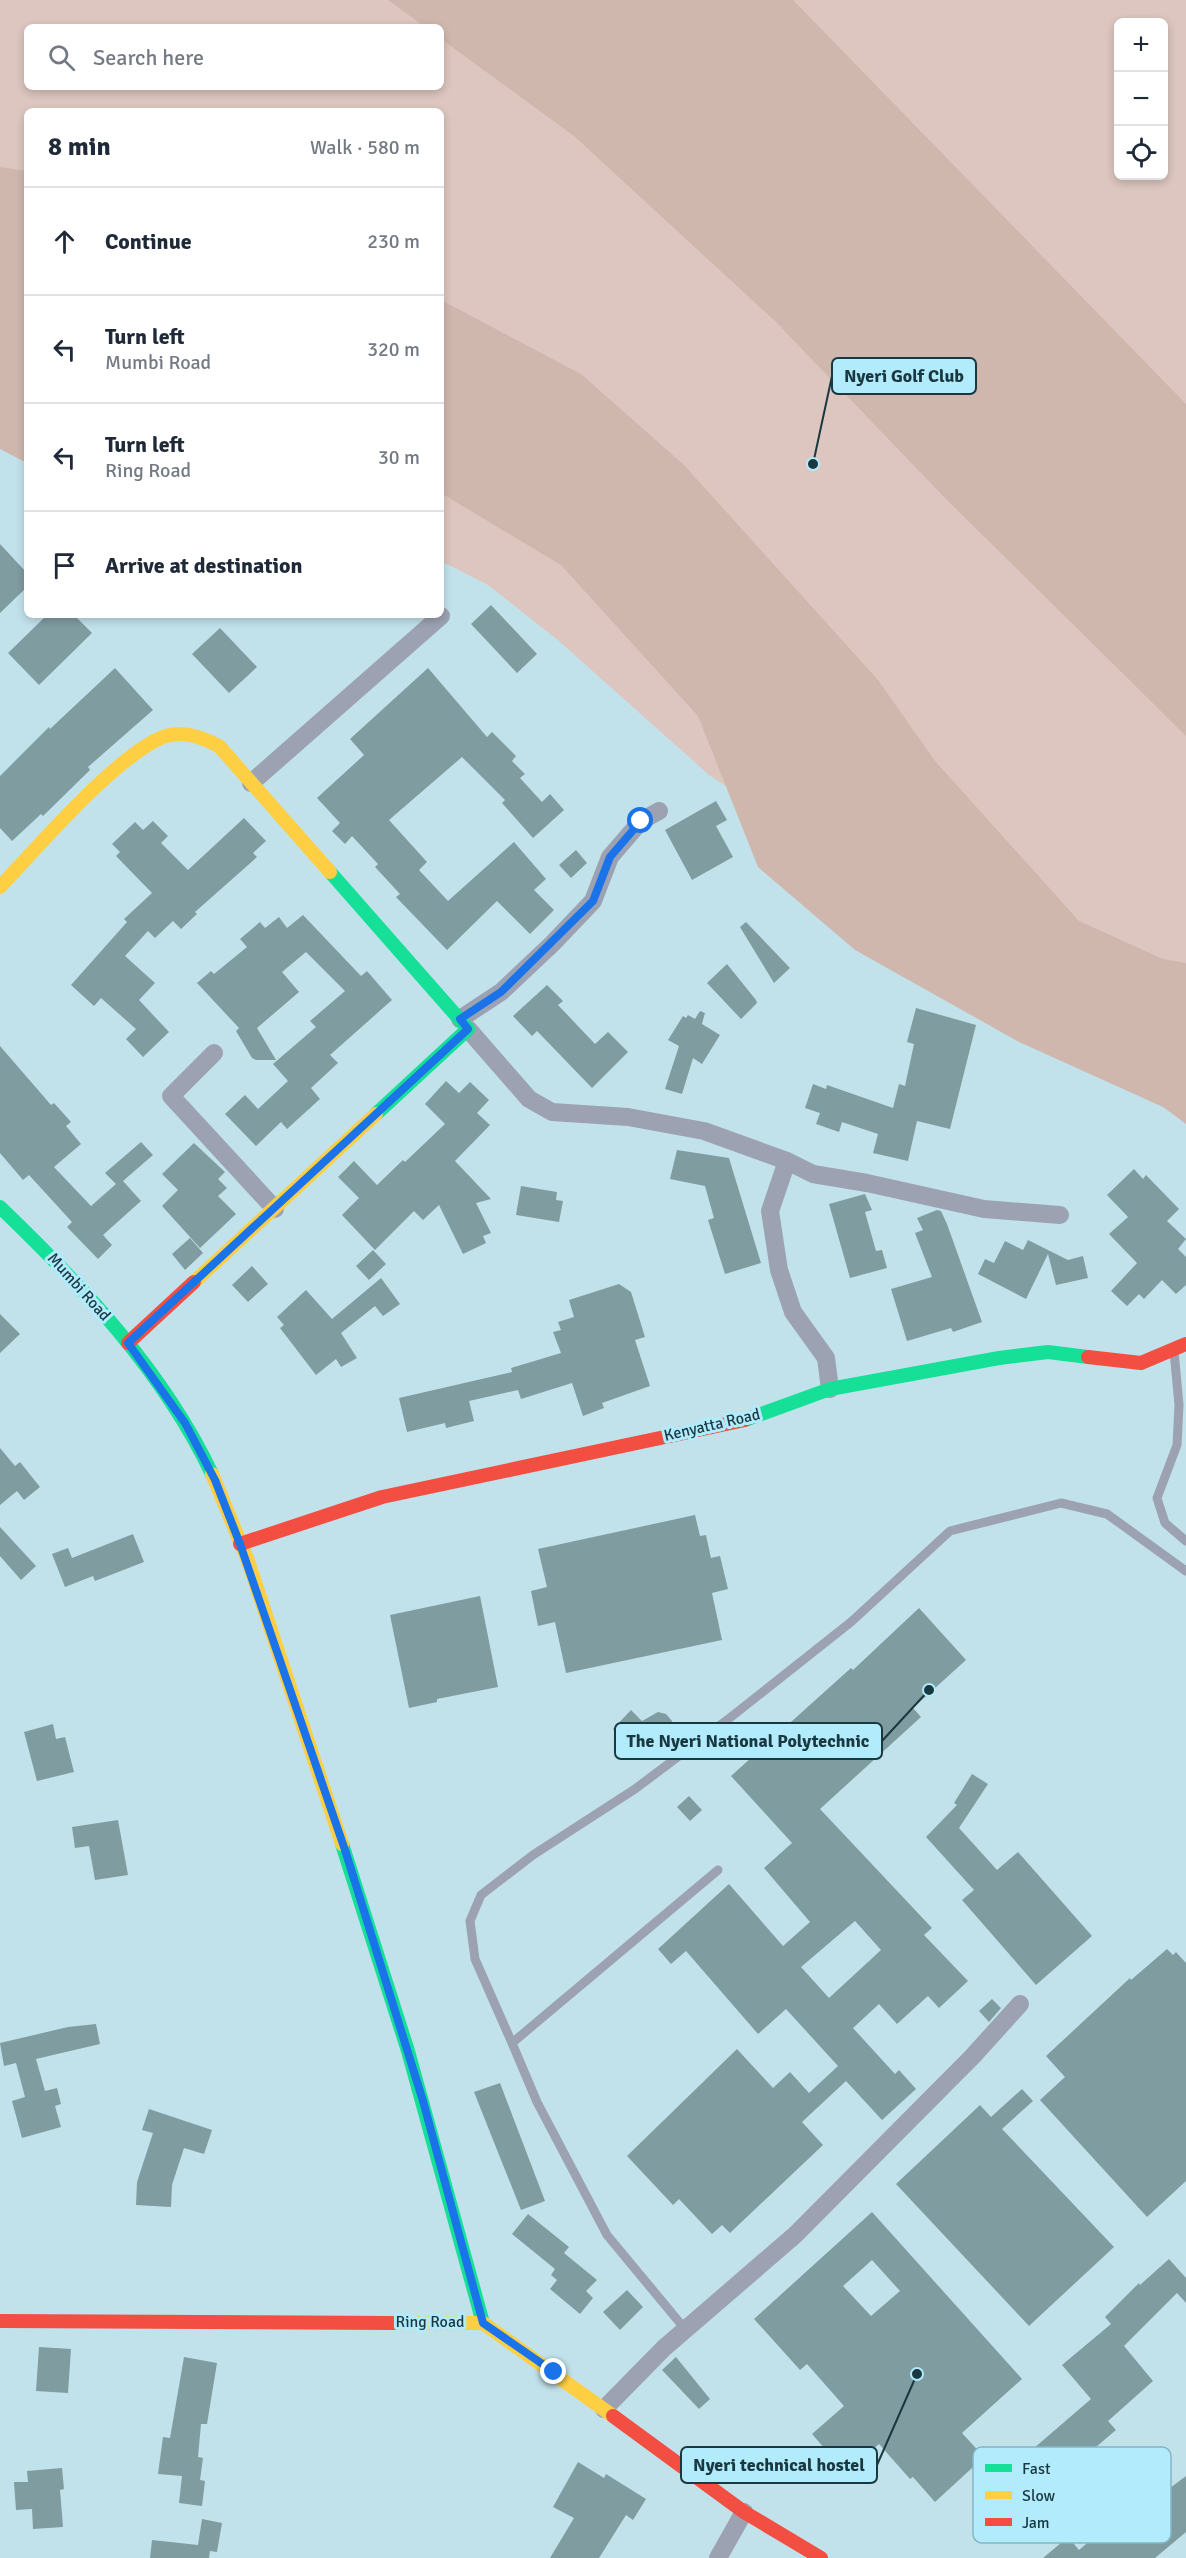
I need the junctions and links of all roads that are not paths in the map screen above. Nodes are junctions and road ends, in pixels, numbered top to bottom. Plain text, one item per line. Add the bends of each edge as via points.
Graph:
1 (439, 618) edge
2 (251, 783) junction
3 (659, 811) dead end
4 (0, 887) edge
5 (464, 1024) junction
6 (214, 1053) dead end
7 (788, 1161) junction
8 (0, 1207) edge
9 (275, 1209) junction
10 (1060, 1215) dead end
11 (128, 1343) junction
12 (1180, 1346) edge
13 (830, 1389) junction
14 (1186, 1542) edge
15 (240, 1544) junction
16 (1186, 1571) edge
17 (718, 1870) dead end
18 (1020, 2004) dead end
19 (512, 2043) junction
20 (0, 2321) edge
21 (483, 2323) junction
22 (685, 2329) junction
23 (603, 2409) junction
24 (744, 2512) junction
25 (718, 2558) edge
26 (821, 2558) edge

1 - 2 street
2 - 4 street via 219,746 200,736 165,736 142,748
2 - 5 street
3 - 5 street via 641,821 610,857 593,901 552,945
5 - 7 street via 529,1099 552,1112 628,1117 704,1131
5 - 9 street
6 - 9 street via 171,1096
7 - 10 street via 813,1174 984,1209
7 - 13 street via 770,1211 779,1270 793,1312 826,1358
8 - 11 street, Mumbi Road via 72,1276
9 - 11 street
11 - 15 street, Mumbi Road via 185,1423 215,1480
12 - 13 street, Kenyatta Road via 1141,1364 1048,1352
12 - 14 lane via 1177,1444 1157,1498 1165,1523
13 - 15 street, Kenyatta Road via 749,1419 382,1497
15 - 21 street, Mumbi Road via 345,1850 420,2090
16 - 19 lane via 1107,1514 1061,1503 950,1531 851,1622 731,1717 481,1895 470,1921 476,1959
17 - 19 lane
18 - 22 street via 795,2235
19 - 22 lane via 537,2102 607,2235
20 - 21 street, Ring Road
21 - 23 street, Ring Road
22 - 23 street
23 - 24 street, Ring Road
24 - 25 street
24 - 26 street, Ring Road

